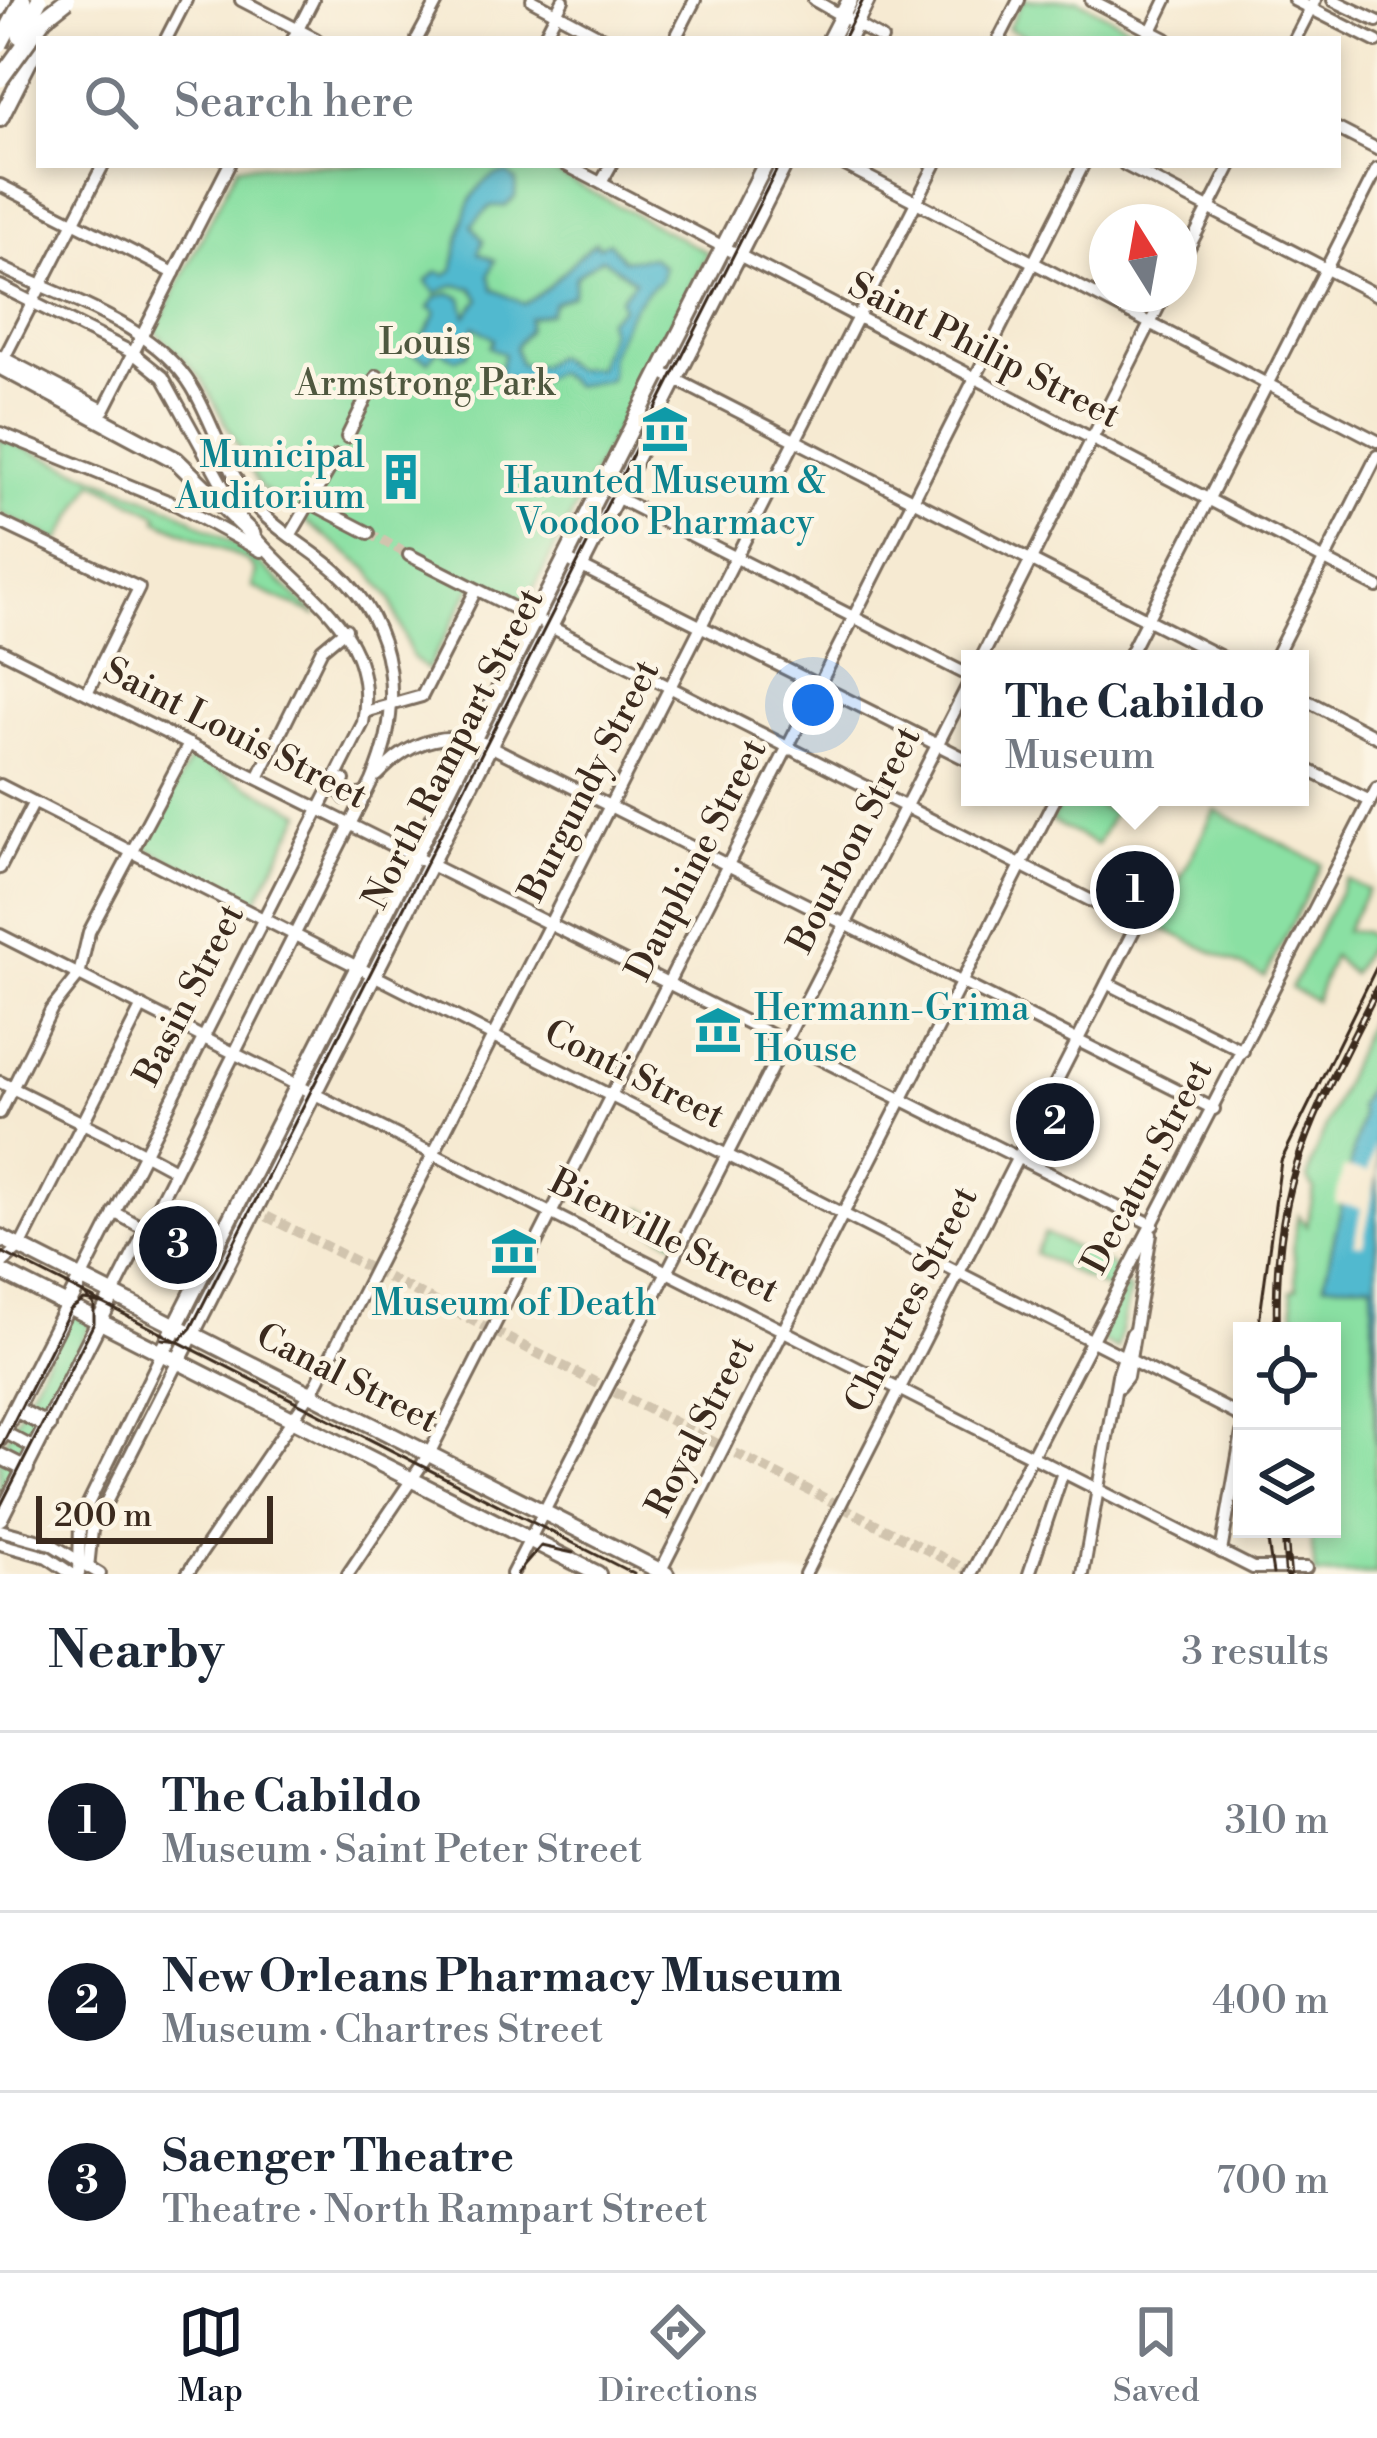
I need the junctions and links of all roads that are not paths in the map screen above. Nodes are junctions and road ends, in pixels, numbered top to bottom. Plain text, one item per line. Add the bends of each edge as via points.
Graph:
1 (4, 0) edge
2 (22, 0) edge
3 (38, 0) edge
4 (63, 0) edge
5 (186, 0) edge
6 (241, 0) edge
7 (313, 0) edge
8 (438, 0) edge
9 (532, 0) edge
10 (563, 0) edge
11 (695, 0) edge
12 (814, 0) edge
13 (850, 0) edge
14 (868, 0) edge
15 (1019, 0) edge
16 (1091, 0) edge
17 (1166, 0) edge
18 (1294, 0) edge
19 (1333, 0) edge
20 (1313, 4) edge
21 (0, 8) edge
22 (557, 13) junction
23 (1377, 21) edge
24 (848, 27) edge
25 (0, 35) edge
26 (295, 35) edge
27 (1149, 35) edge
28 (44, 36) edge
29 (168, 36) edge
30 (419, 36) edge
31 (546, 36) edge
32 (599, 36) edge
33 (677, 36) edge
34 (1001, 36) edge
35 (1297, 36) edge
36 (1377, 42) edge
37 (0, 44) edge
38 (36, 46) edge
39 (36, 51) edge
40 (0, 78) edge
41 (0, 119) edge
42 (1341, 131) edge
43 (1377, 149) edge
44 (101, 168) edge
45 (227, 168) edge
46 (572, 168) edge
47 (609, 168) edge
48 (764, 168) edge
49 (782, 168) edge
50 (851, 168) edge
51 (934, 168) edge
52 (1082, 168) edge
53 (1131, 168) edge
54 (1229, 168) edge
55 (1377, 169) edge
56 (601, 183) junction
57 (0, 185) edge
58 (917, 202) junction
59 (1209, 208) junction
60 (74, 222) junction
61 (1197, 232) edge
62 (730, 252) junction
63 (1034, 263) junction
64 (0, 267) edge
65 (1326, 268) junction
66 (174, 273) junction
67 (0, 286) edge
68 (41, 287) junction
69 (1377, 295) edge
70 (33, 302) junction
71 (1156, 312) edge
72 (857, 320) junction
73 (1150, 323) junction
74 (142, 337) junction
75 (133, 353) junction
76 (1, 361) edge
77 (668, 375) junction
78 (377, 376) dead end
79 (975, 380) junction
80 (1267, 384) junction
81 (204, 410) junction
82 (188, 418) junction
83 (0, 433) edge
84 (346, 436) dead end
85 (1091, 440) junction
86 (796, 441) junction
87 (1377, 441) edge
88 (337, 456) dead end
89 (1377, 456) edge
90 (608, 493) junction
91 (914, 500) junction
92 (1208, 500) junction
93 (313, 504) junction
94 (0, 522) edge
95 (369, 533) tunnel mouth
96 (252, 534) junction
97 (290, 536) junction
98 (409, 555) tunnel mouth
99 (737, 558) junction
100 (1325, 559) junction
101 (1030, 561) junction
102 (573, 562) junction
103 (278, 563) junction
104 (1377, 587) edge
105 (476, 590) junction
106 (854, 617) junction
107 (1147, 619) junction
108 (541, 626) junction
109 (702, 627) junction
110 (346, 628) junction
111 (0, 650) edge
112 (986, 650) edge
113 (1132, 650) edge
114 (1207, 650) edge
115 (1279, 650) edge
116 (961, 673) edge
117 (364, 674) junction
118 (819, 686) junction
119 (393, 689) junction
120 (670, 691) junction
121 (87, 693) junction
122 (961, 696) edge
123 (1309, 702) edge
124 (393, 705) junction
125 (365, 712) junction
126 (359, 736) junction
127 (1377, 736) edge
128 (482, 743) junction
129 (190, 744) junction
130 (937, 745) junction
131 (788, 748) junction
132 (961, 757) edge
133 (1309, 770) edge
134 (258, 778) junction
135 (372, 781) junction
136 (0, 784) edge
137 (1377, 788) edge
138 (1370, 801) junction
139 (34, 802) junction
140 (610, 806) junction
141 (1047, 806) edge
142 (905, 807) junction
143 (322, 810) junction
144 (344, 822) junction
145 (316, 823) junction
146 (130, 851) junction
147 (414, 856) junction
148 (430, 864) junction
149 (728, 865) junction
150 (1019, 865) junction
151 (0, 868) edge
152 (260, 920) junction
153 (845, 925) junction
154 (551, 926) junction
155 (0, 935) edge
156 (293, 936) junction
157 (365, 973) junction
158 (79, 975) junction
159 (961, 983) junction
160 (1107, 983) junction
161 (667, 984) junction
162 (142, 1006) junction
163 (493, 1037) junction
164 (201, 1038) junction
165 (1078, 1042) junction
166 (785, 1043) junction
167 (1243, 1052) junction
168 (233, 1055) junction
169 (6, 1085) edge
170 (298, 1086) junction
171 (313, 1093) junction
172 (610, 1096) junction
173 (901, 1102) junction
174 (1214, 1109) junction
175 (0, 1113) edge
176 (82, 1122) junction
177 (145, 1154) junction
178 (434, 1154) junction
179 (726, 1155) junction
180 (1018, 1159) junction
181 (175, 1170) junction
182 (115, 1212) junction
183 (550, 1213) junction
184 (843, 1214) junction
185 (1153, 1225) junction
186 (145, 1228) junction
187 (0, 1237) edge
188 (20, 1247) junction
189 (667, 1272) junction
190 (959, 1273) junction
191 (1, 1274) edge
192 (81, 1279) junction
193 (113, 1294) junction
194 (68, 1305) junction
195 (101, 1320) junction
196 (176, 1326) junction
197 (784, 1331) junction
198 (191, 1334) junction
199 (1090, 1341) junction
200 (162, 1353) junction
201 (1126, 1359) junction
202 (178, 1360) junction
203 (292, 1385) junction
204 (900, 1390) junction
205 (309, 1394) junction
206 (332, 1405) junction
207 (15, 1408) junction
208 (1233, 1413) edge
209 (285, 1416) junction
210 (48, 1426) junction
211 (316, 1432) junction
212 (1, 1433) edge
213 (36, 1449) junction
214 (430, 1454) junction
215 (1030, 1455) junction
216 (0, 1456) edge
217 (26, 1469) junction
218 (1063, 1472) junction
219 (413, 1482) junction
220 (1233, 1483) edge
221 (1100, 1491) junction
222 (544, 1513) junction
223 (0, 1517) edge
224 (80, 1520) junction
225 (0, 1530) edge
226 (529, 1540) junction
227 (0, 1544) edge
228 (51, 1544) junction
229 (1221, 1552) junction
230 (1306, 1568) dead end
231 (79, 1569) edge
232 (662, 1573) edge
233 (100, 1574) edge
234 (187, 1574) edge
235 (348, 1574) edge
236 (512, 1574) edge
237 (598, 1574) edge
238 (805, 1574) edge
239 (971, 1574) edge
240 (1029, 1574) edge
241 (1083, 1574) edge

1 - 21 main road
2 - 37 highway, bridge
3 - 40 highway, bridge
4 - 28 main road
4 - 40 highway, bridge
5 - 29 street
6 - 26 street
7 - 26 street
8 - 30 street
9 - 22 street
10 - 22 street
11 - 33 street
12 - 24 street
13 - 24 main road
14 - 24 main road
15 - 34 street
16 - 27 street
17 - 27 street
18 - 20 street
19 - 23 street
20 - 35 street
20 - 36 street
22 - 31 street
22 - 32 street
25 - 38 street
39 - 41 main road
42 - 43 street
44 - 60 street
45 - 66 street
46 - 56 street, Saint Philip Street
47 - 56 street
48 - 62 main road, North Rampart Street
49 - 62 main road, North Rampart Street
50 - 58 street
51 - 58 street, Burgundy Street
52 - 63 street, Dauphine Street
53 - 59 street
54 - 59 street
55 - 65 street
56 - 62 street, Saint Philip Street
57 - 60 street
58 - 63 street
58 - 72 street, Burgundy Street
59 - 61 street
59 - 65 street
60 - 66 street
60 - 68 street
62 - 72 street, Saint Philip Street
62 - 77 main road, North Rampart Street
63 - 73 street
63 - 79 street, Dauphine Street
64 - 68 street
65 - 69 street
65 - 80 street
66 - 74 street
67 - 70 street
68 - 70 street
68 - 74 street
70 - 75 street
70 - 76 street
71 - 73 street
72 - 79 street, Saint Philip Street
72 - 86 street, Burgundy Street
73 - 80 street
73 - 85 street
74 - 75 street
74 - 81 street via 181,370
75 - 76 street via 104,410
75 - 82 street via 163,377
76 - 96 highway via 198,475
77 - 86 street
77 - 90 main road, North Rampart Street
78 - 84 street
79 - 85 street, Saint Philip Street
79 - 91 street, Dauphine Street
80 - 87 street
80 - 92 street
81 - 82 street
81 - 97 street via 249,499
82 - 96 street
83 - 103 street via 177,505
85 - 92 street, Saint Philip Street
85 - 101 street
86 - 91 street
86 - 99 street, Burgundy Street
88 - 93 street
89 - 100 street
90 - 99 street
90 - 102 main road, North Rampart Street
91 - 101 street
91 - 106 street, Dauphine Street
92 - 100 street, Saint Philip Street
92 - 107 street
93 - 95 street
93 - 97 street
94 - 121 street via 139,588
96 - 103 street
97 - 119 street via 367,608
98 - 105 street
99 - 106 street
99 - 109 street, Burgundy Street
100 - 104 street, Saint Philip Street
100 - 115 street
101 - 107 street
101 - 112 street
102 - 108 main road, North Rampart Street
102 - 109 street
103 - 110 street
105 - 108 street
105 - 124 street via 422,696
106 - 116 street
106 - 118 street, Dauphine Street
107 - 113 street
107 - 114 street
108 - 120 street
108 - 128 main road, North Rampart Street
109 - 118 street
109 - 120 street, Burgundy Street
110 - 117 street
110 - 134 street via 322,650
111 - 121 street, Saint Louis Street
117 - 119 street via 374,687
117 - 125 street
118 - 130 street
118 - 131 street, Dauphine Street
119 - 124 street
120 - 131 street
120 - 140 street, Burgundy Street
121 - 129 street, Saint Louis Street
122 - 130 street, Bourbon Street
123 - 127 street
124 - 125 street
124 - 135 street
125 - 126 street
126 - 135 street via 342,796 359,797
126 - 143 street, Basin Street
128 - 135 street via 409,746
128 - 140 street
128 - 147 main road, North Rampart Street
128 - 148 main road, North Rampart Street
129 - 134 street, Saint Louis Street
129 - 146 street
130 - 132 street
130 - 142 street, Bourbon Street
131 - 142 street
131 - 149 street, Dauphine Street
133 - 138 street
134 - 143 street, Saint Louis Street
135 - 144 street, Basin Street
136 - 139 street, Conti Street
137 - 138 street, Decatur Street
138 - 167 street, Decatur Street
139 - 146 street, Conti Street
139 - 151 street
140 - 149 street
140 - 154 street, Burgundy Street
141 - 150 street, Royal Street
142 - 150 street
142 - 153 street, Bourbon Street
143 - 144 street, Saint Louis Street
143 - 145 street, Basin Street
144 - 145 street
144 - 147 street, Saint Louis Street
144 - 156 street, Basin Street
145 - 152 street, Basin Street
146 - 152 street, Conti Street
146 - 158 street via 89,932
147 - 148 street, Saint Louis Street
147 - 157 main road, North Rampart Street
148 - 154 street, Saint Louis Street
148 - 157 main road, North Rampart Street
149 - 153 street
149 - 161 street, Dauphine Street
150 - 159 street, Royal Street
150 - 160 street, Chartres Street via 1136,924
152 - 156 street, Conti Street
152 - 164 street, Basin Street
153 - 159 street
153 - 166 street, Bourbon Street
154 - 161 street, Saint Louis Street
154 - 163 street, Burgundy Street
155 - 158 street, Bienville Street
156 - 157 street, Conti Street
156 - 168 street, Basin Street
157 - 163 street, Conti Street
157 - 170 main road, North Rampart Street
157 - 171 main road, North Rampart Street
158 - 162 street, Bienville Street
158 - 169 street
159 - 165 street
159 - 173 street, Royal Street
160 - 165 street, Chartres Street
160 - 167 street
161 - 166 street, Saint Louis Street
161 - 172 street, Dauphine Street
162 - 164 street, Bienville Street
162 - 176 street
163 - 172 street, Conti Street
163 - 178 street, Burgundy Street
164 - 168 street, Bienville Street
164 - 177 street, Basin Street
165 - 174 street
165 - 180 street, Chartres Street
166 - 173 street, Saint Louis Street
166 - 179 street, Bourbon Street
167 - 174 street, Decatur Street
168 - 170 street, Bienville Street
168 - 181 street, Basin Street
169 - 175 street
169 - 176 street
170 - 171 street, Bienville Street
170 - 196 main road, North Rampart Street
171 - 178 street, Bienville Street
171 - 198 main road, North Rampart Street
172 - 179 street, Conti Street
172 - 183 street, Dauphine Street
173 - 180 street, Saint Louis Street
173 - 184 street, Royal Street
174 - 185 street, Decatur Street
176 - 177 street
176 - 188 street
177 - 181 street
177 - 182 street, Basin Street
178 - 183 street, Bienville Street
178 - 205 street, Burgundy Street
179 - 184 street, Conti Street
179 - 189 street, Bourbon Street
180 - 185 street, Saint Louis Street
180 - 190 street, Chartres Street
181 - 186 street, Basin Street
182 - 186 street
182 - 192 street, Basin Street
183 - 189 street, Bienville Street
183 - 214 street, Dauphine Street
184 - 190 street, Conti Street
184 - 197 street, Royal Street
185 - 199 street, Decatur Street
185 - 201 street
186 - 193 street, Basin Street
187 - 188 main road, Canal Street
188 - 191 street
188 - 192 main road, Canal Street
189 - 197 street, Bienville Street
189 - 222 street, Bourbon Street
190 - 199 street, Conti Street
190 - 204 street, Chartres Street
191 - 194 main road, Canal Street
192 - 193 main road, Canal Street
192 - 194 main road
193 - 195 main road, Basin Street
193 - 196 main road, Canal Street
194 - 195 main road, Canal Street
194 - 207 main road
195 - 200 main road, Canal Street
195 - 210 main road, Basin Street
196 - 198 main road, Canal Street
196 - 200 main road, North Rampart Street
197 - 204 street, Bienville Street
197 - 232 street, Royal Street
198 - 202 main road, North Rampart Street
198 - 203 main road, Canal Street
199 - 201 street, Conti Street
199 - 215 street, Decatur Street
200 - 202 main road, Canal Street
200 - 224 street
201 - 208 street, Conti Street
201 - 221 street
202 - 209 main road, Canal Street
202 - 231 street
203 - 205 main road, Canal Street
203 - 209 main road
204 - 215 street, Bienville Street
204 - 238 street, Chartres Street
205 - 206 main road, Canal Street
205 - 209 street, Burgundy Street
206 - 211 main road
206 - 214 main road, Canal Street
207 - 210 main road
207 - 212 main road
209 - 211 main road, Canal Street
209 - 234 street, Burgundy Street
210 - 213 main road, Basin Street
211 - 219 main road, Canal Street
212 - 213 street
213 - 217 main road, Basin Street
214 - 219 street, Dauphine Street
214 - 222 main road, Canal Street
215 - 218 street, Bienville Street
215 - 239 street, Decatur Street
216 - 217 main road
217 - 223 main road, Basin Street
218 - 221 street, Bienville Street
218 - 240 street
219 - 226 main road, Canal Street
219 - 235 street, Dauphine Street
220 - 229 street
221 - 229 street, Bienville Street
221 - 241 street
222 - 226 street, Bourbon Street
222 - 232 main road, Canal Street
224 - 228 street
224 - 231 street
225 - 228 street
226 - 236 street, Bourbon Street
226 - 237 main road, Canal Street
227 - 231 street
228 - 231 street
229 - 230 street, Bienville Street via 1253,1568
231 - 233 street

